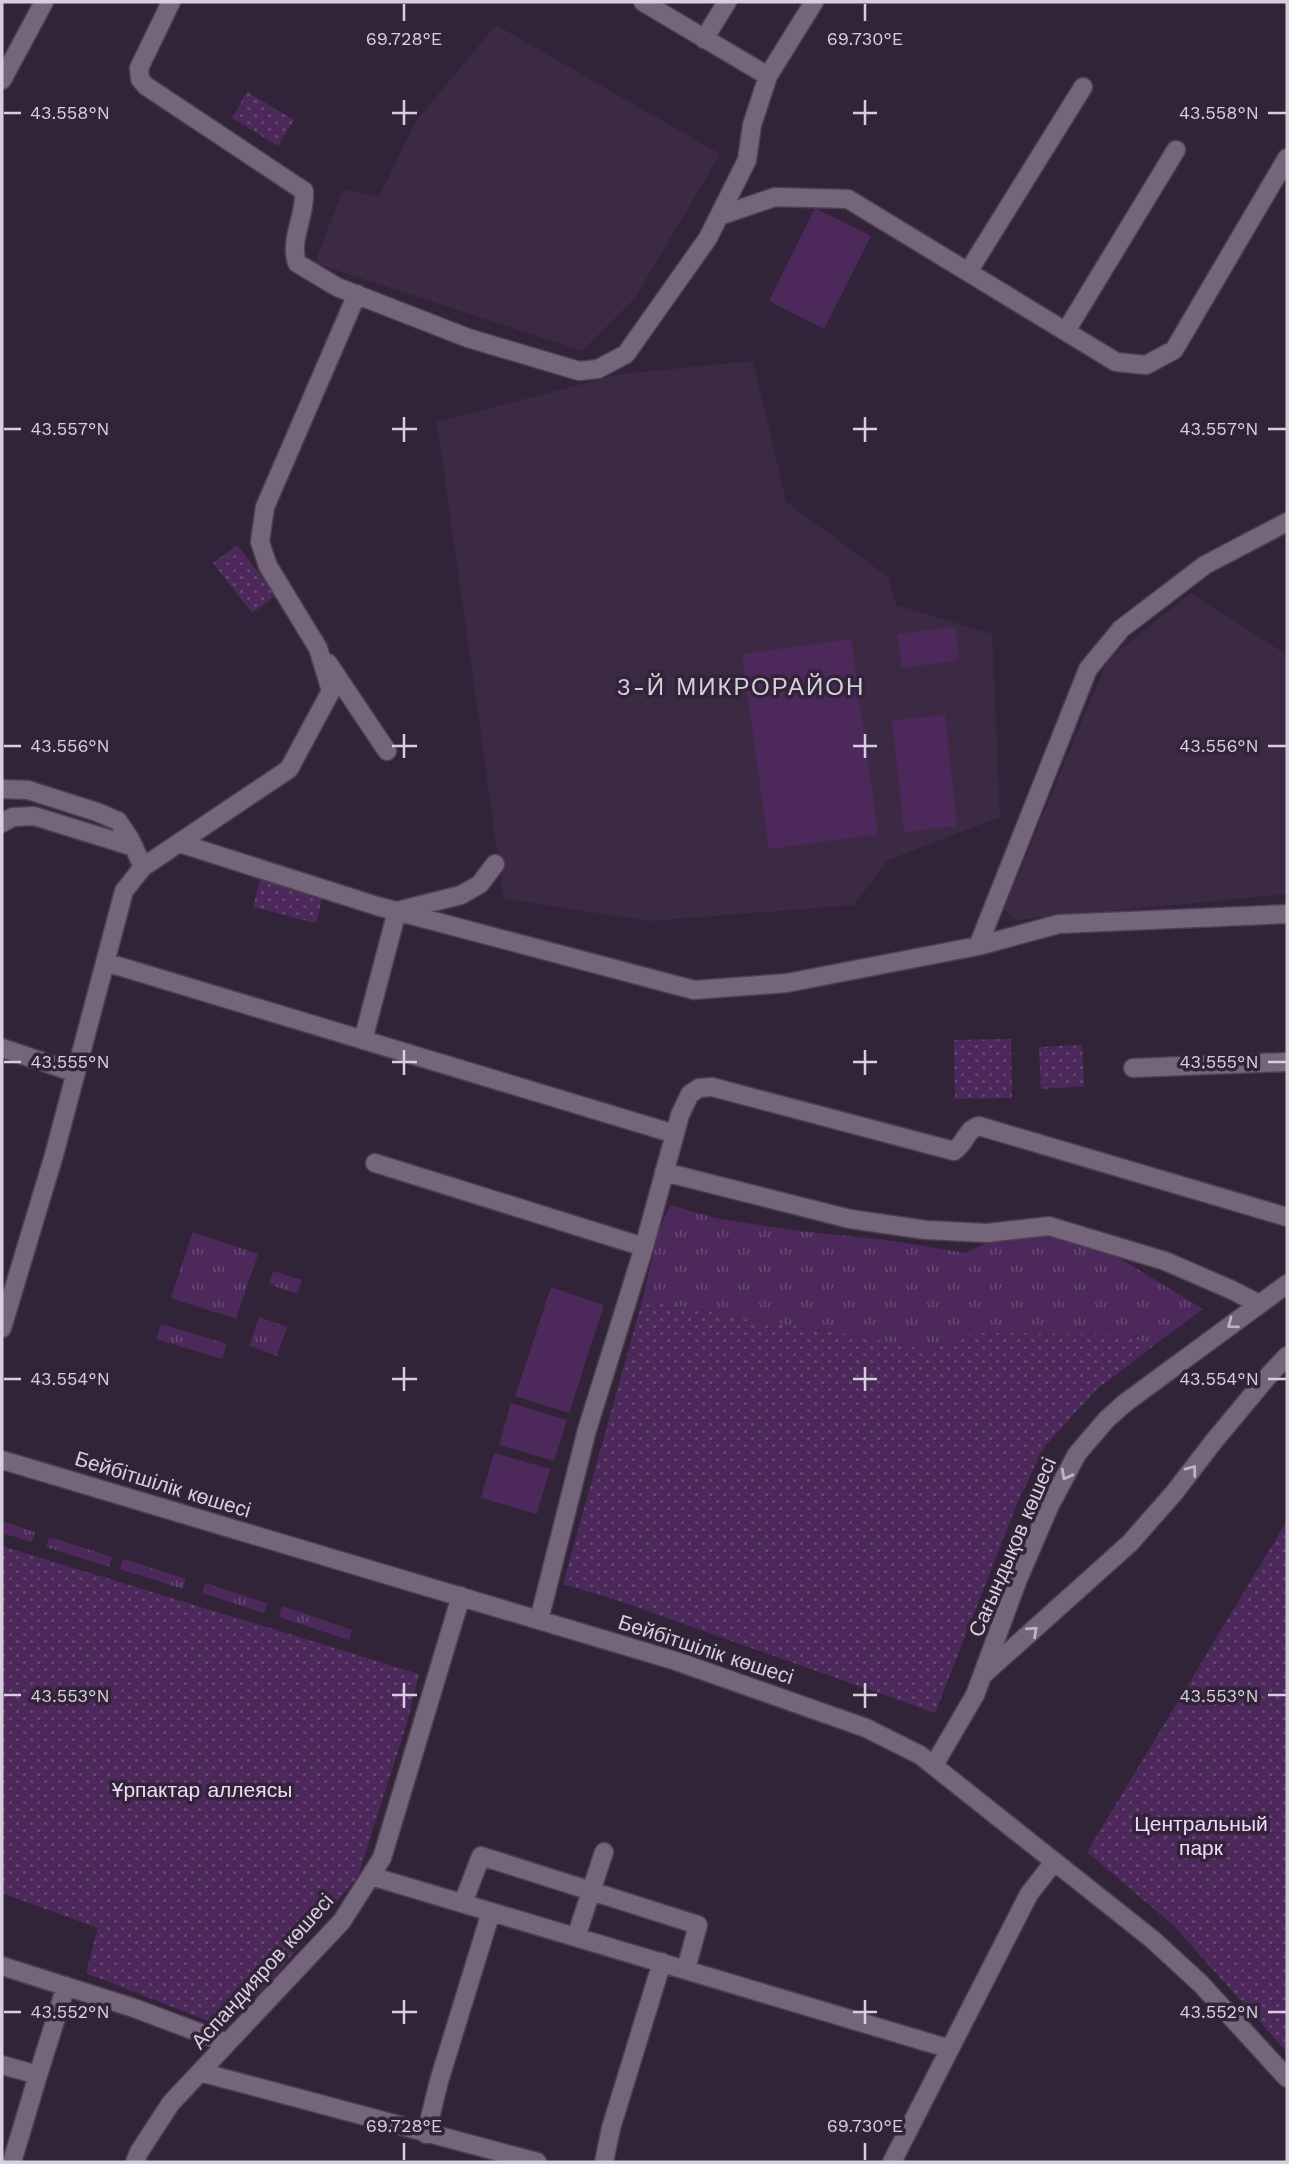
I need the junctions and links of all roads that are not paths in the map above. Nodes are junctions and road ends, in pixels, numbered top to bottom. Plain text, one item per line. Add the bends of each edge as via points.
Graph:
1 (44, 2) edge
2 (171, 2) edge
3 (643, 2) edge
4 (727, 2) edge
5 (814, 2) edge
6 (704, 39) junction
7 (768, 76) junction
8 (2, 80) edge
9 (1083, 87) dead end
10 (1176, 150) dead end
11 (1287, 158) edge
12 (719, 216) junction
13 (968, 272) junction
14 (357, 294) junction
15 (1066, 331) junction
16 (1287, 522) edge
17 (318, 648) junction
18 (387, 751) dead end
19 (2, 789) edge
20 (2, 824) edge
21 (179, 843) junction
22 (134, 847) junction
23 (495, 864) dead end
24 (143, 867) junction
25 (397, 911) junction
26 (1287, 914) edge
27 (978, 946) junction
28 (105, 962) junction
29 (363, 1040) junction
30 (2, 1048) edge
31 (1287, 1062) edge
32 (1133, 1068) dead end
33 (76, 1073) junction
34 (675, 1134) junction
35 (375, 1163) dead end
36 (664, 1172) junction
37 (1287, 1217) edge
38 (643, 1247) junction
39 (1287, 1283) edge
40 (1259, 1304) junction
41 (2, 1328) edge
42 (1287, 1356) edge
43 (2, 1460) edge
44 (461, 1596) junction
45 (539, 1620) junction
46 (982, 1676) junction
47 (934, 1765) junction
48 (604, 1852) dead end
49 (1054, 1862) junction
50 (371, 1876) junction
51 (591, 1891) junction
52 (463, 1903) junction
53 (491, 1912) junction
54 (576, 1937) junction
55 (662, 1962) junction
56 (2, 1966) edge
57 (686, 1969) junction
58 (66, 1986) junction
59 (227, 2043) junction
60 (950, 2049) junction
61 (2, 2065) edge
62 (200, 2072) junction
63 (38, 2075) junction
64 (1287, 2078) edge
65 (426, 2134) junction
66 (12, 2162) edge
67 (135, 2162) edge
68 (537, 2162) edge
69 (604, 2162) edge
70 (892, 2162) edge

1 - 8 street
2 - 14 street via 139,68 140,79 304,191 293,251 297,263
3 - 6 street
4 - 6 street
5 - 7 street
6 - 7 street
7 - 12 street via 752,125 747,160
9 - 13 street
10 - 15 street
11 - 15 street via 1174,351 1146,365 1116,362
12 - 13 street via 775,197 848,199
12 - 14 street via 626,354 598,369 579,371 468,338
13 - 15 street
14 - 17 street via 265,508 260,542 268,566
16 - 27 street via 1205,565 1121,629 1088,669
17 - 18 street
17 - 21 street via 331,691 289,769
19 - 22 street via 28,790 118,821
20 - 22 street via 13,817 34,816
21 - 24 street
21 - 25 street
22 - 24 street
23 - 25 street via 480,884 461,895
24 - 28 street via 124,891
25 - 27 street via 694,990 788,983
25 - 29 street
26 - 27 street via 1059,924
28 - 29 street
28 - 33 street
29 - 34 street
30 - 33 street
31 - 32 street
33 - 41 street
34 - 36 street
34 - 37 street via 690,1094 712,1087 954,1151 970,1130 979,1126
35 - 38 street
36 - 38 street
36 - 40 street via 850,1219 926,1230 987,1233 1049,1226 1165,1261
38 - 45 street via 587,1430
39 - 40 street, Сағындықов көшесі
40 -> 46 street, Сағындықов көшесі via 1125,1403 1077,1454 1018,1579
46 -> 42 street, Сағындықов көшесі via 1130,1544
43 - 44 street, Бейбітшілік көшесі
44 - 45 street, Бейбітшілік көшесі
44 - 50 street, Аспандияров көшесі via 382,1857
45 - 47 street, Бейбітшілік көшесі via 676,1661 866,1728
46 - 47 street, Сағындықов көшесі
47 - 49 street, Бейбітшілік көшесі
48 - 51 street
49 - 60 street via 1029,1894
49 - 64 street, Бейбітшілік көшесі via 1201,1984
50 - 52 street
50 - 59 street, Аспандияров көшесі via 342,1922
51 - 52 street via 481,1856
51 - 54 street
51 - 57 street via 698,1925
52 - 53 street
53 - 54 street
53 - 65 street
54 - 55 street
55 - 57 street
55 - 69 street
56 - 58 street
57 - 60 street
58 - 59 street
58 - 63 street
59 - 62 street, Аспандияров көшесі
60 - 70 street
61 - 63 street
62 - 65 street
62 - 67 street, Аспандияров көшесі via 171,2104
63 - 66 street
65 - 68 street

